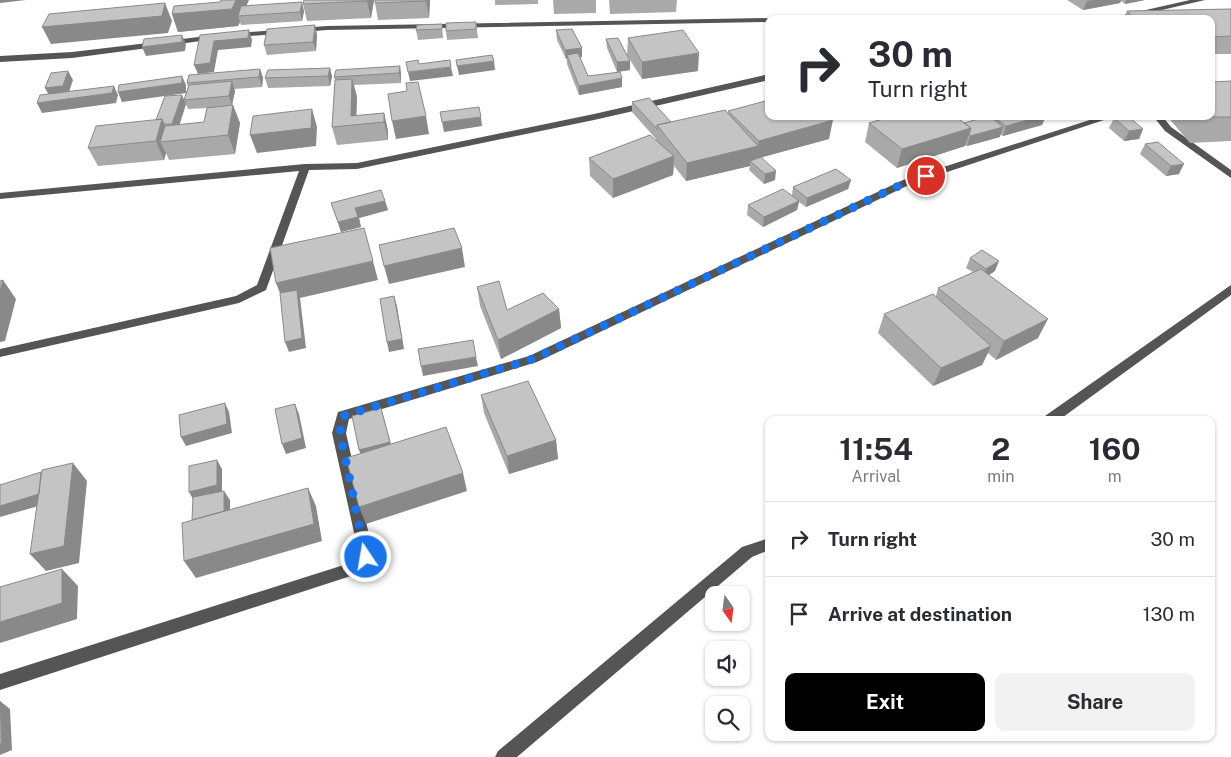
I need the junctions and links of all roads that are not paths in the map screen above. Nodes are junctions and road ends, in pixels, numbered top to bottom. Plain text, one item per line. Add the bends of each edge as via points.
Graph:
1 (1201, 0) edge
2 (1129, 15) edge
3 (765, 20) edge
4 (0, 59) edge
5 (765, 78) edge
6 (1100, 120) edge
7 (1160, 120) edge
8 (305, 167) junction
9 (1231, 175) edge
10 (0, 196) edge
11 (1231, 289) edge
12 (0, 354) edge
13 (1056, 416) edge
14 (765, 545) edge
15 (0, 682) edge
16 (504, 757) edge

1 - 2 street
3 - 4 street via 326,28 224,36 72,55
5 - 8 street via 357,166
6 - 15 street via 907,182 533,359 343,416 340,433 366,557 355,568
7 - 9 street
8 - 10 street
8 - 12 street via 262,287 239,299
11 - 13 street
14 - 16 street via 747,552

